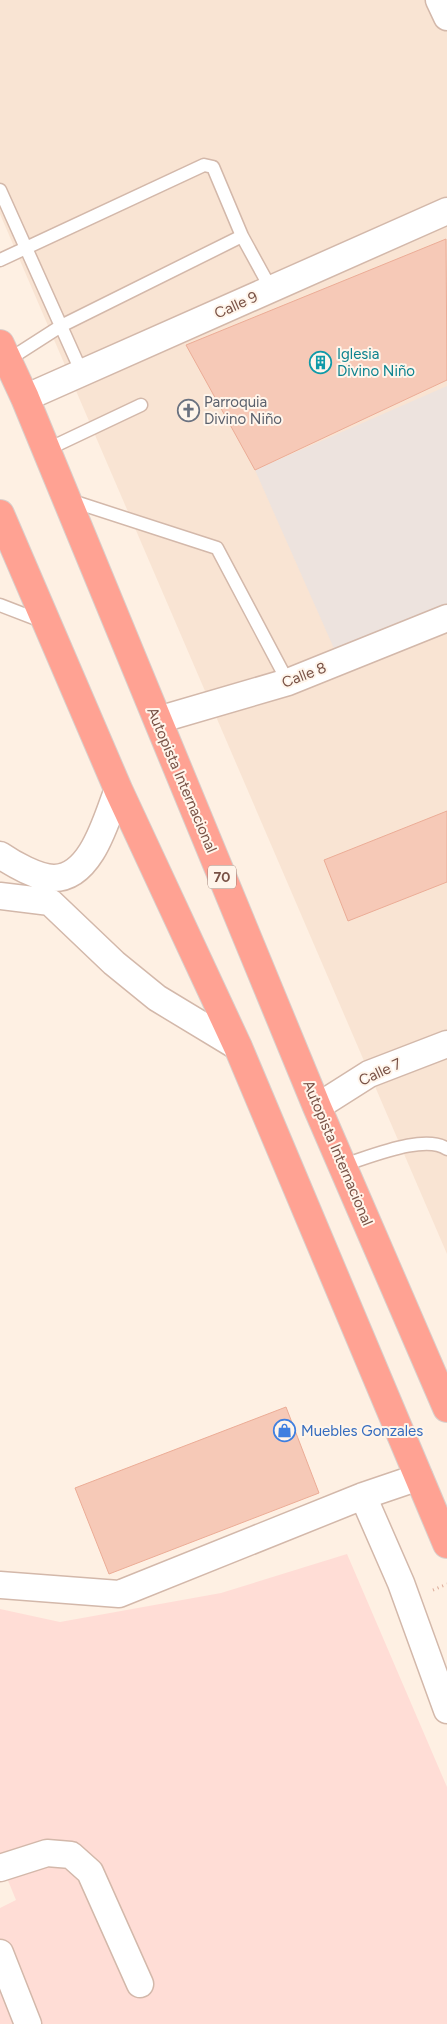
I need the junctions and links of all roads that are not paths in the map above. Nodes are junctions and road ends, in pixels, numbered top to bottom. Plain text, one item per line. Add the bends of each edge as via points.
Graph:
1 (439, 0) edge
2 (447, 17) edge
3 (0, 190) edge
4 (447, 211) edge
5 (242, 236) junction
6 (26, 248) junction
7 (0, 260) edge
8 (271, 289) junction
9 (61, 326) junction
10 (4, 352) edge
11 (82, 372) junction
12 (25, 398) junction
13 (140, 405) dead end
14 (46, 450) junction
15 (67, 500) junction
16 (0, 514) edge
17 (0, 605) edge
18 (447, 618) edge
19 (45, 622) junction
20 (288, 682) junction
21 (158, 720) junction
22 (118, 788) junction
23 (0, 856) edge
24 (52, 890) junction
25 (0, 896) edge
26 (447, 1044) edge
27 (238, 1047) junction
28 (317, 1107) junction
29 (447, 1149) edge
30 (343, 1165) junction
31 (447, 1408) edge
32 (419, 1478) junction
33 (362, 1496) junction
34 (447, 1544) edge
35 (0, 1585) edge
36 (447, 1710) edge
37 (0, 1868) edge
38 (0, 1953) edge
39 (140, 1984) dead end
40 (28, 2024) edge

1 - 2 street
3 - 6 lane
4 - 8 street, Calle 9
5 - 6 lane via 213,167 204,164
5 - 8 lane
5 - 9 lane
6 - 7 lane
6 - 9 lane
8 - 11 street, Calle 9
9 - 10 lane
9 - 11 lane
10 - 12 highway, Autopista Internacional / 70
11 - 12 street, Calle 9
12 - 14 highway, Autopista Internacional / 70
13 - 14 lane
14 - 15 highway, Autopista Internacional / 70
15 - 20 lane via 218,548
15 - 21 highway, Autopista Internacional / 70
16 - 19 highway
17 - 19 lane
18 - 20 street, Calle 8
19 - 22 highway
20 - 21 street, Calle 8
21 - 28 highway, Autopista Internacional / 70
22 - 24 street via 92,854
22 - 27 highway
23 - 24 street
24 - 25 street
24 - 27 street via 114,963 157,998
26 - 28 street, Calle 7 via 369,1074
27 - 32 highway
28 - 30 highway, Autopista Internacional / 70
29 - 30 lane via 420,1143
30 - 31 highway, Autopista Internacional / 70
32 - 33 street
32 - 34 highway
33 - 35 street via 119,1594
33 - 36 street via 401,1583
37 - 39 street via 47,1853 71,1856 90,1872
38 - 40 street

